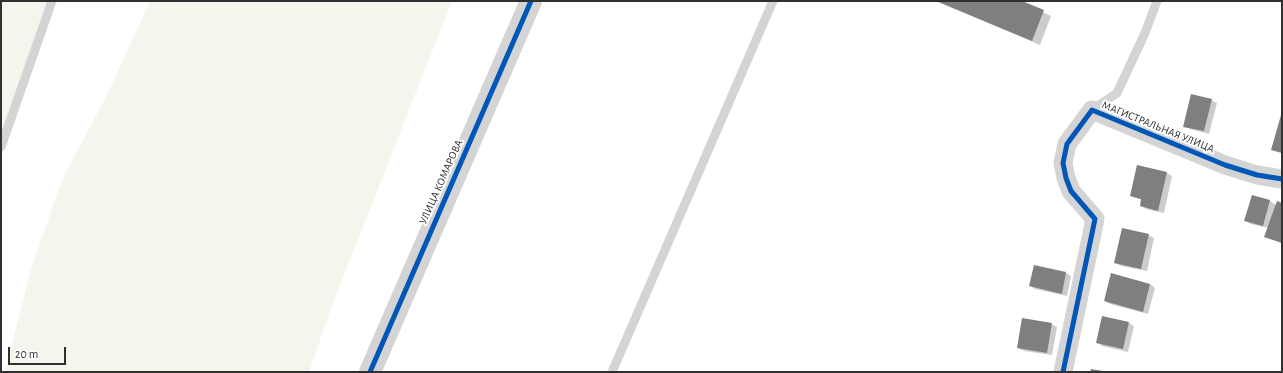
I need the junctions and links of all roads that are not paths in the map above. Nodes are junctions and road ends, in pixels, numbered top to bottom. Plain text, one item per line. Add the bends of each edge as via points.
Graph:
1 (52, 1) edge
2 (531, 1) edge
3 (773, 1) edge
4 (1157, 1) edge
5 (1092, 110) junction
6 (1, 147) edge
7 (1282, 179) edge
8 (370, 372) edge
9 (612, 372) edge
10 (1063, 372) edge

1 - 6 lane
2 - 8 street, УЛИЦА КОМАРОВА
3 - 9 lane
4 - 5 lane via 1117,93
5 - 7 street, МАГИСТРАЛЬНАЯ УЛИЦА via 1225,165 1257,175
5 - 10 street, МАГИСТРАЛЬНАЯ УЛИЦА via 1067,144 1063,163 1072,191 1095,219

